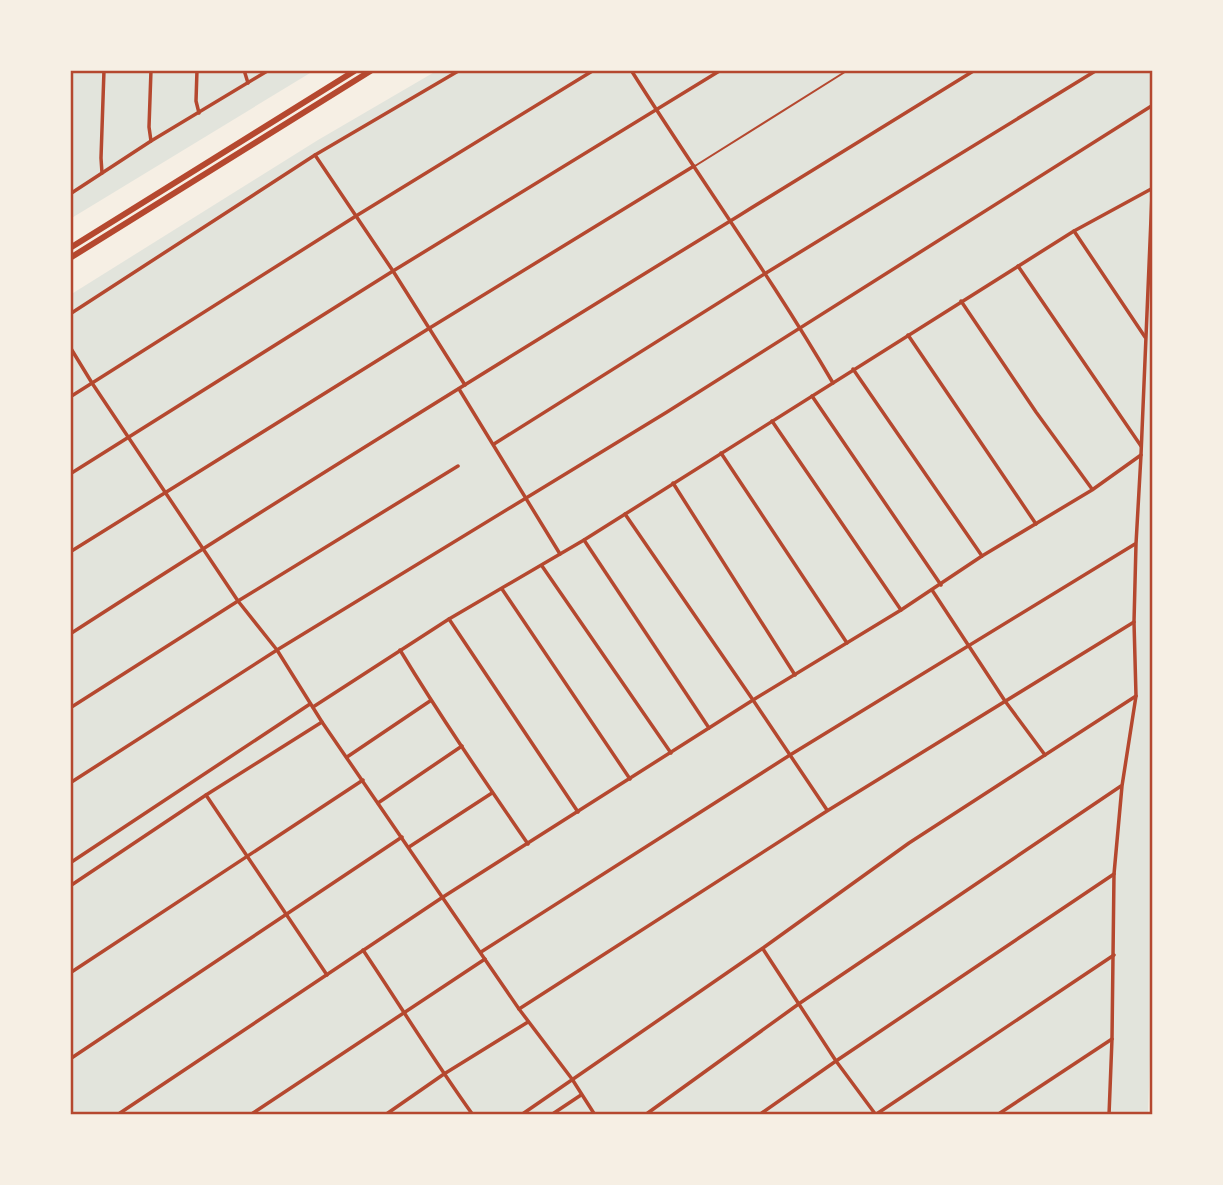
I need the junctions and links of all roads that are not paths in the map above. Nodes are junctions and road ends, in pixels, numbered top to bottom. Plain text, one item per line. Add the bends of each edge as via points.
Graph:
1 (104, 70) edge
2 (151, 70) edge
3 (197, 70) edge
4 (244, 70) edge
5 (269, 70) edge
6 (356, 70) edge
7 (372, 70) edge
8 (460, 70) edge
9 (594, 70) edge
10 (631, 70) edge
11 (721, 70) edge
12 (848, 70) edge
13 (975, 70) edge
14 (1097, 70) edge
15 (248, 83) junction
16 (1153, 105) edge
17 (656, 111) junction
18 (199, 113) junction
19 (151, 141) junction
20 (315, 155) junction
21 (694, 166) junction
22 (1153, 171) edge
23 (102, 173) junction
24 (1153, 188) edge
25 (70, 194) edge
26 (356, 216) junction
27 (731, 221) junction
28 (1074, 231) junction
29 (70, 248) edge
30 (70, 258) edge
31 (1018, 266) junction
32 (393, 271) junction
33 (766, 273) junction
34 (961, 301) junction
35 (70, 314) edge
36 (800, 327) junction
37 (428, 329) junction
38 (908, 335) junction
39 (1146, 338) junction
40 (70, 347) edge
41 (853, 369) junction
42 (92, 383) junction
43 (833, 383) junction
44 (465, 385) junction
45 (459, 389) junction
46 (812, 396) junction
47 (70, 397) edge
48 (772, 421) junction
49 (128, 437) junction
50 (494, 444) junction
51 (1141, 446) junction
52 (721, 453) junction
53 (1141, 455) junction
54 (458, 466) dead end
55 (70, 474) edge
56 (673, 483) junction
57 (1092, 490) junction
58 (166, 491) junction
59 (527, 498) junction
60 (625, 514) junction
61 (1036, 524) junction
62 (584, 540) junction
63 (1136, 544) junction
64 (203, 548) junction
65 (70, 552) edge
66 (560, 555) junction
67 (982, 556) junction
68 (542, 566) junction
69 (941, 585) junction
70 (502, 589) junction
71 (932, 590) junction
72 (239, 601) junction
73 (901, 610) junction
74 (449, 620) junction
75 (1134, 622) junction
76 (70, 634) edge
77 (848, 643) junction
78 (969, 645) junction
79 (277, 650) junction
80 (400, 650) junction
81 (795, 675) junction
82 (1136, 696) junction
83 (753, 700) junction
84 (430, 701) junction
85 (1005, 701) junction
86 (312, 705) junction
87 (70, 708) edge
88 (322, 722) junction
89 (709, 728) junction
90 (463, 746) junction
91 (671, 753) junction
92 (790, 755) junction
93 (1045, 755) junction
94 (347, 757) junction
95 (363, 779) junction
96 (630, 779) junction
97 (70, 783) edge
98 (1122, 786) junction
99 (493, 793) junction
100 (206, 794) junction
101 (378, 803) junction
102 (827, 811) junction
103 (578, 812) junction
104 (402, 837) junction
105 (528, 844) junction
106 (409, 847) junction
107 (248, 856) junction
108 (70, 863) edge
109 (1114, 874) junction
110 (70, 886) edge
111 (443, 897) junction
112 (285, 915) junction
113 (763, 948) junction
114 (363, 950) junction
115 (481, 952) junction
116 (1114, 956) junction
117 (485, 959) junction
118 (70, 973) edge
119 (327, 975) junction
120 (800, 1003) junction
121 (519, 1009) junction
122 (405, 1012) junction
123 (528, 1022) junction
124 (1112, 1039) junction
125 (70, 1059) edge
126 (836, 1061) junction
127 (444, 1074) junction
128 (572, 1079) junction
129 (581, 1094) junction
130 (1108, 1114) edge
131 (117, 1115) edge
132 (250, 1115) edge
133 (385, 1115) edge
134 (473, 1115) edge
135 (521, 1115) edge
136 (551, 1115) edge
137 (595, 1115) edge
138 (645, 1115) edge
139 (759, 1115) edge
140 (875, 1115) edge
141 (997, 1115) edge

1 - 23 street
2 - 19 street
3 - 18 street
4 - 15 street
5 - 15 street
6 - 29 highway
7 - 30 highway
8 - 20 street
9 - 26 street
10 - 17 street
11 - 17 street
12 - 21 lane
13 - 27 street
14 - 33 street
15 - 18 street
16 - 36 street
17 - 21 street
17 - 32 street
18 - 19 street
19 - 23 street
20 - 26 street
20 - 35 street
21 - 27 street
21 - 37 street
22 - 24 street
23 - 25 street
24 - 28 street
24 - 39 street
26 - 32 street
26 - 42 street
27 - 33 street
27 - 44 street
28 - 31 street
28 - 39 street
31 - 34 street
31 - 51 street
32 - 37 street
32 - 49 street
33 - 36 street
33 - 50 street
34 - 38 street
34 - 57 street
36 - 43 street
36 - 59 street
37 - 44 street
37 - 58 street
38 - 41 street
38 - 61 street
39 - 51 street
40 - 42 street
41 - 43 street
41 - 67 street
42 - 47 street
42 - 49 street
43 - 46 street
44 - 45 street
45 - 50 street
45 - 64 street
46 - 48 street
46 - 69 street
48 - 52 street
48 - 73 street
49 - 55 street
49 - 58 street
50 - 59 street
51 - 53 street
52 - 56 street
52 - 77 street
53 - 57 street
53 - 63 street
54 - 72 street
56 - 60 street
56 - 81 street
57 - 61 street
58 - 64 street
58 - 65 street
59 - 66 street
59 - 79 street
60 - 62 street
60 - 83 street
61 - 67 street
62 - 66 street
62 - 89 street
63 - 75 street
63 - 78 street
64 - 72 street
64 - 76 street
66 - 68 street
67 - 69 street
68 - 70 street
68 - 91 street
69 - 71 street
70 - 74 street
70 - 96 street
71 - 73 street
71 - 78 street
72 - 79 street
72 - 87 street
73 - 77 street
74 - 80 street
74 - 103 street
75 - 82 street
75 - 85 street
77 - 81 street
78 - 85 street
78 - 92 street
79 - 86 street
79 - 97 street
80 - 84 street
80 - 86 street
81 - 83 street
82 - 93 street
82 - 98 street
83 - 89 street
83 - 92 street
84 - 90 street
84 - 94 street
85 - 93 street
85 - 102 street
86 - 88 street
86 - 108 street
88 - 94 street
88 - 100 street
89 - 91 street
90 - 99 street
90 - 101 street
91 - 96 street
92 - 102 street
92 - 115 street
93 - 113 street via 909,843
94 - 95 street
95 - 101 street
95 - 107 street
96 - 103 street
98 - 109 street
98 - 120 street
99 - 105 street
99 - 106 street
100 - 107 street
100 - 110 street
101 - 104 street
102 - 121 street
103 - 105 street
104 - 106 street
104 - 112 street
105 - 111 street
106 - 111 street
107 - 112 street
107 - 118 street
109 - 116 street
109 - 126 street
111 - 114 street
111 - 115 street
112 - 119 street
112 - 125 street
113 - 120 street
113 - 128 street
114 - 119 street
114 - 122 street
115 - 117 street
116 - 124 street
116 - 140 street
117 - 121 street
117 - 122 street
119 - 131 street
120 - 126 street
120 - 138 street
121 - 123 street
122 - 127 street
122 - 132 street
123 - 127 street
123 - 128 street
124 - 130 street
124 - 141 street
126 - 139 street
126 - 140 street
127 - 133 street
127 - 134 street
128 - 129 street
128 - 135 street
129 - 136 street
129 - 137 street

